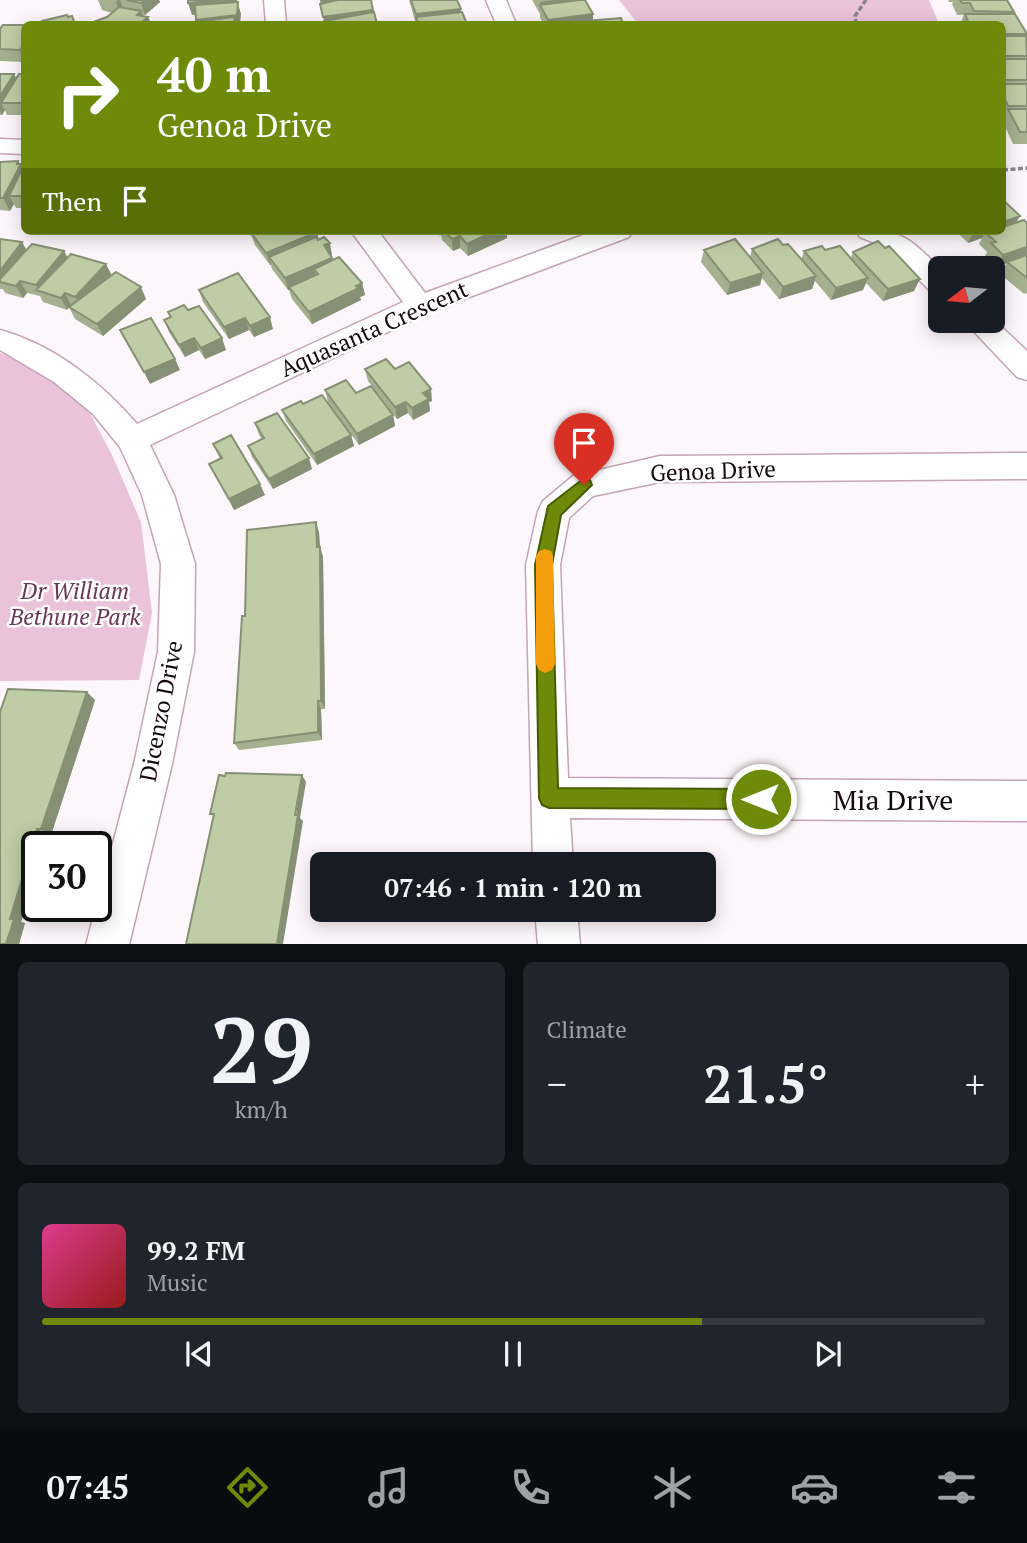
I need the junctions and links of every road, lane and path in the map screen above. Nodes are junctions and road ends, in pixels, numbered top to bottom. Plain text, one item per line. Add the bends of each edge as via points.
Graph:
1 (274, 0) edge
2 (496, 0) edge
3 (866, 0) edge
4 (276, 21) edge
5 (505, 21) edge
6 (856, 21) edge
7 (0, 146) edge
8 (21, 147) edge
9 (1027, 168) edge
10 (1006, 170) edge
11 (367, 235) edge
12 (609, 235) edge
13 (879, 235) edge
14 (928, 272) edge
15 (420, 305) junction
16 (990, 333) edge
17 (0, 340) edge
18 (1027, 369) edge
19 (132, 440) junction
20 (1027, 466) edge
21 (549, 798) junction
22 (1027, 801) edge
23 (552, 852) edge
24 (557, 922) edge
25 (107, 944) edge
26 (559, 944) edge

1 - 4 street
2 - 5 street
3 - 6 path
7 - 8 street
9 - 10 path
11 - 15 street
12 - 15 street, Aquasanta Crescent
13 - 14 street via 898,243
15 - 19 street, Aquasanta Crescent
16 - 18 street
17 - 19 street, Dicenzo Drive via 18,345 64,374 104,406
19 - 25 street, Dicenzo Drive via 158,495 178,564 176,652
20 - 21 street, Genoa Drive via 660,469 584,485 554,511 543,565
21 - 22 street, Mia Drive
21 - 23 street, Genoa Drive
24 - 26 street

